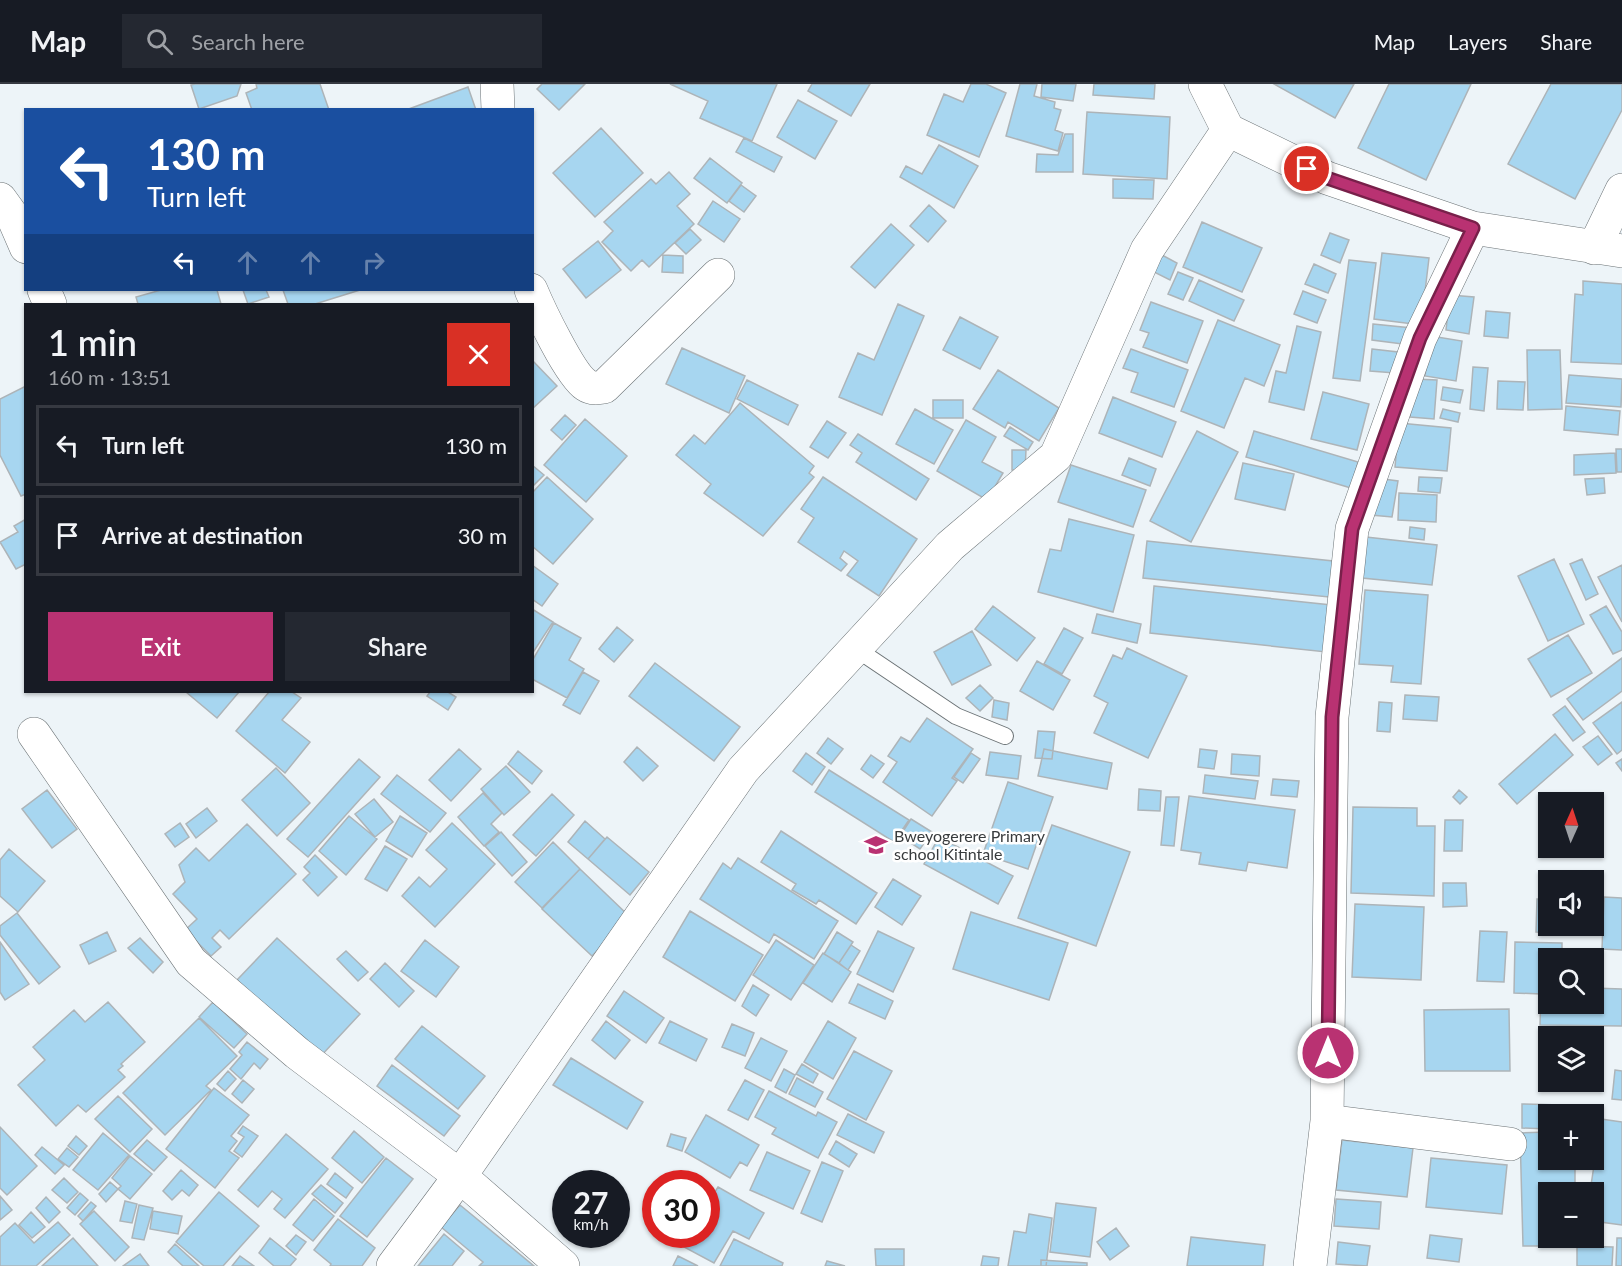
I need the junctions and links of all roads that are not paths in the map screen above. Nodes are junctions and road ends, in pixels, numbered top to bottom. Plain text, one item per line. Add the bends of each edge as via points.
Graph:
1 (497, 84) edge
2 (1205, 84) edge
3 (498, 108) edge
4 (1228, 130) junction
5 (1622, 190) edge
6 (0, 199) edge
7 (1473, 228) junction
8 (24, 242) edge
9 (1608, 249) edge
10 (718, 275) dead end
11 (531, 291) edge
12 (855, 648) junction
13 (34, 734) dead end
14 (1005, 736) dead end
15 (1328, 1121) junction
16 (1510, 1144) dead end
17 (460, 1176) junction
18 (393, 1266) edge
19 (563, 1266) edge
20 (1310, 1266) edge

1 - 3 street
2 - 4 street
4 - 7 street via 1327,178
4 - 12 street via 1148,250 1056,456 950,546
5 - 9 street
6 - 8 street
7 - 9 street
7 - 15 street via 1420,338 1352,529 1332,717
10 - 11 street via 604,387 596,388 584,384 554,339
12 - 14 lane via 956,716
12 - 17 street via 743,770
13 - 17 street via 191,962 297,1053
15 - 16 street
15 - 20 street
17 - 18 street
17 - 19 street

